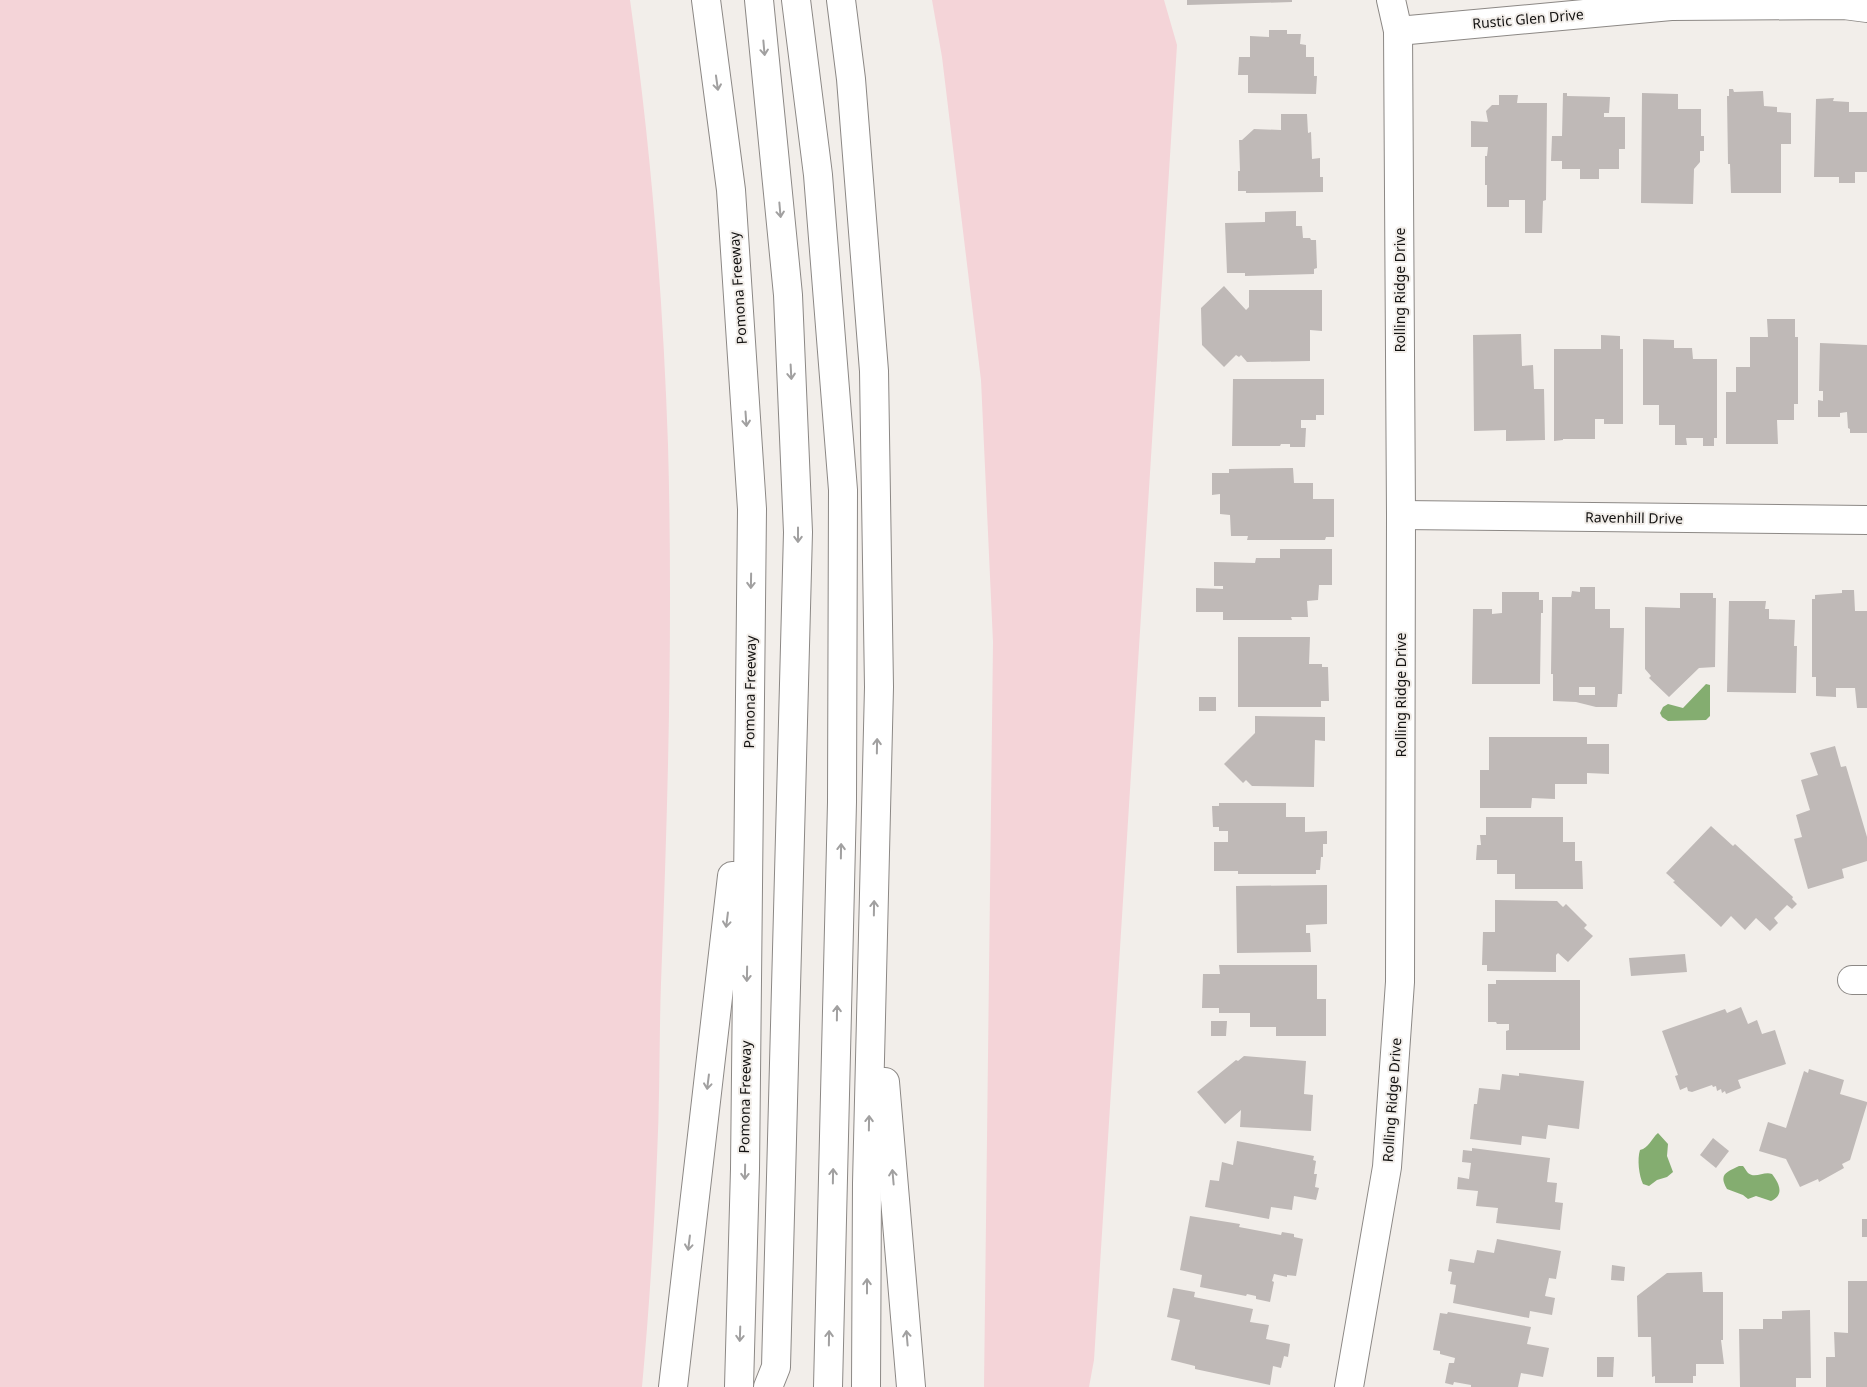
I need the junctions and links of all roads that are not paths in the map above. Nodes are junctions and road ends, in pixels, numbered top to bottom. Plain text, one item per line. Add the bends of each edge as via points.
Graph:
1 (706, 0) edge
2 (759, 0) edge
3 (796, 0) edge
4 (842, 0) edge
5 (1391, 0) edge
6 (1867, 8) edge
7 (1398, 31) junction
8 (1402, 515) junction
9 (1867, 520) edge
10 (749, 733) junction
11 (873, 942) junction
12 (673, 1387) edge
13 (739, 1387) edge
14 (768, 1387) edge
15 (828, 1387) edge
16 (866, 1387) edge
17 (911, 1387) edge
18 (1349, 1387) edge

1 -> 10 main road, Pomona Freeway via 731,190 752,509
2 -> 14 main road via 788,295 798,532 776,1366
15 -> 3 main road via 842,802 844,490 818,174
11 -> 4 main road via 878,687 874,371
5 - 7 main road, Rolling Ridge Drive
6 - 7 main road, Rustic Glen Drive via 1844,5 1671,6
7 - 8 main road, Rolling Ridge Drive
8 - 9 main road, Ravenhill Drive
8 - 18 main road, Rolling Ridge Drive via 1400,982 1387,1167
10 -> 12 main road
10 -> 13 main road, Pomona Freeway via 745,1169
16 -> 11 main road
17 -> 11 main road

